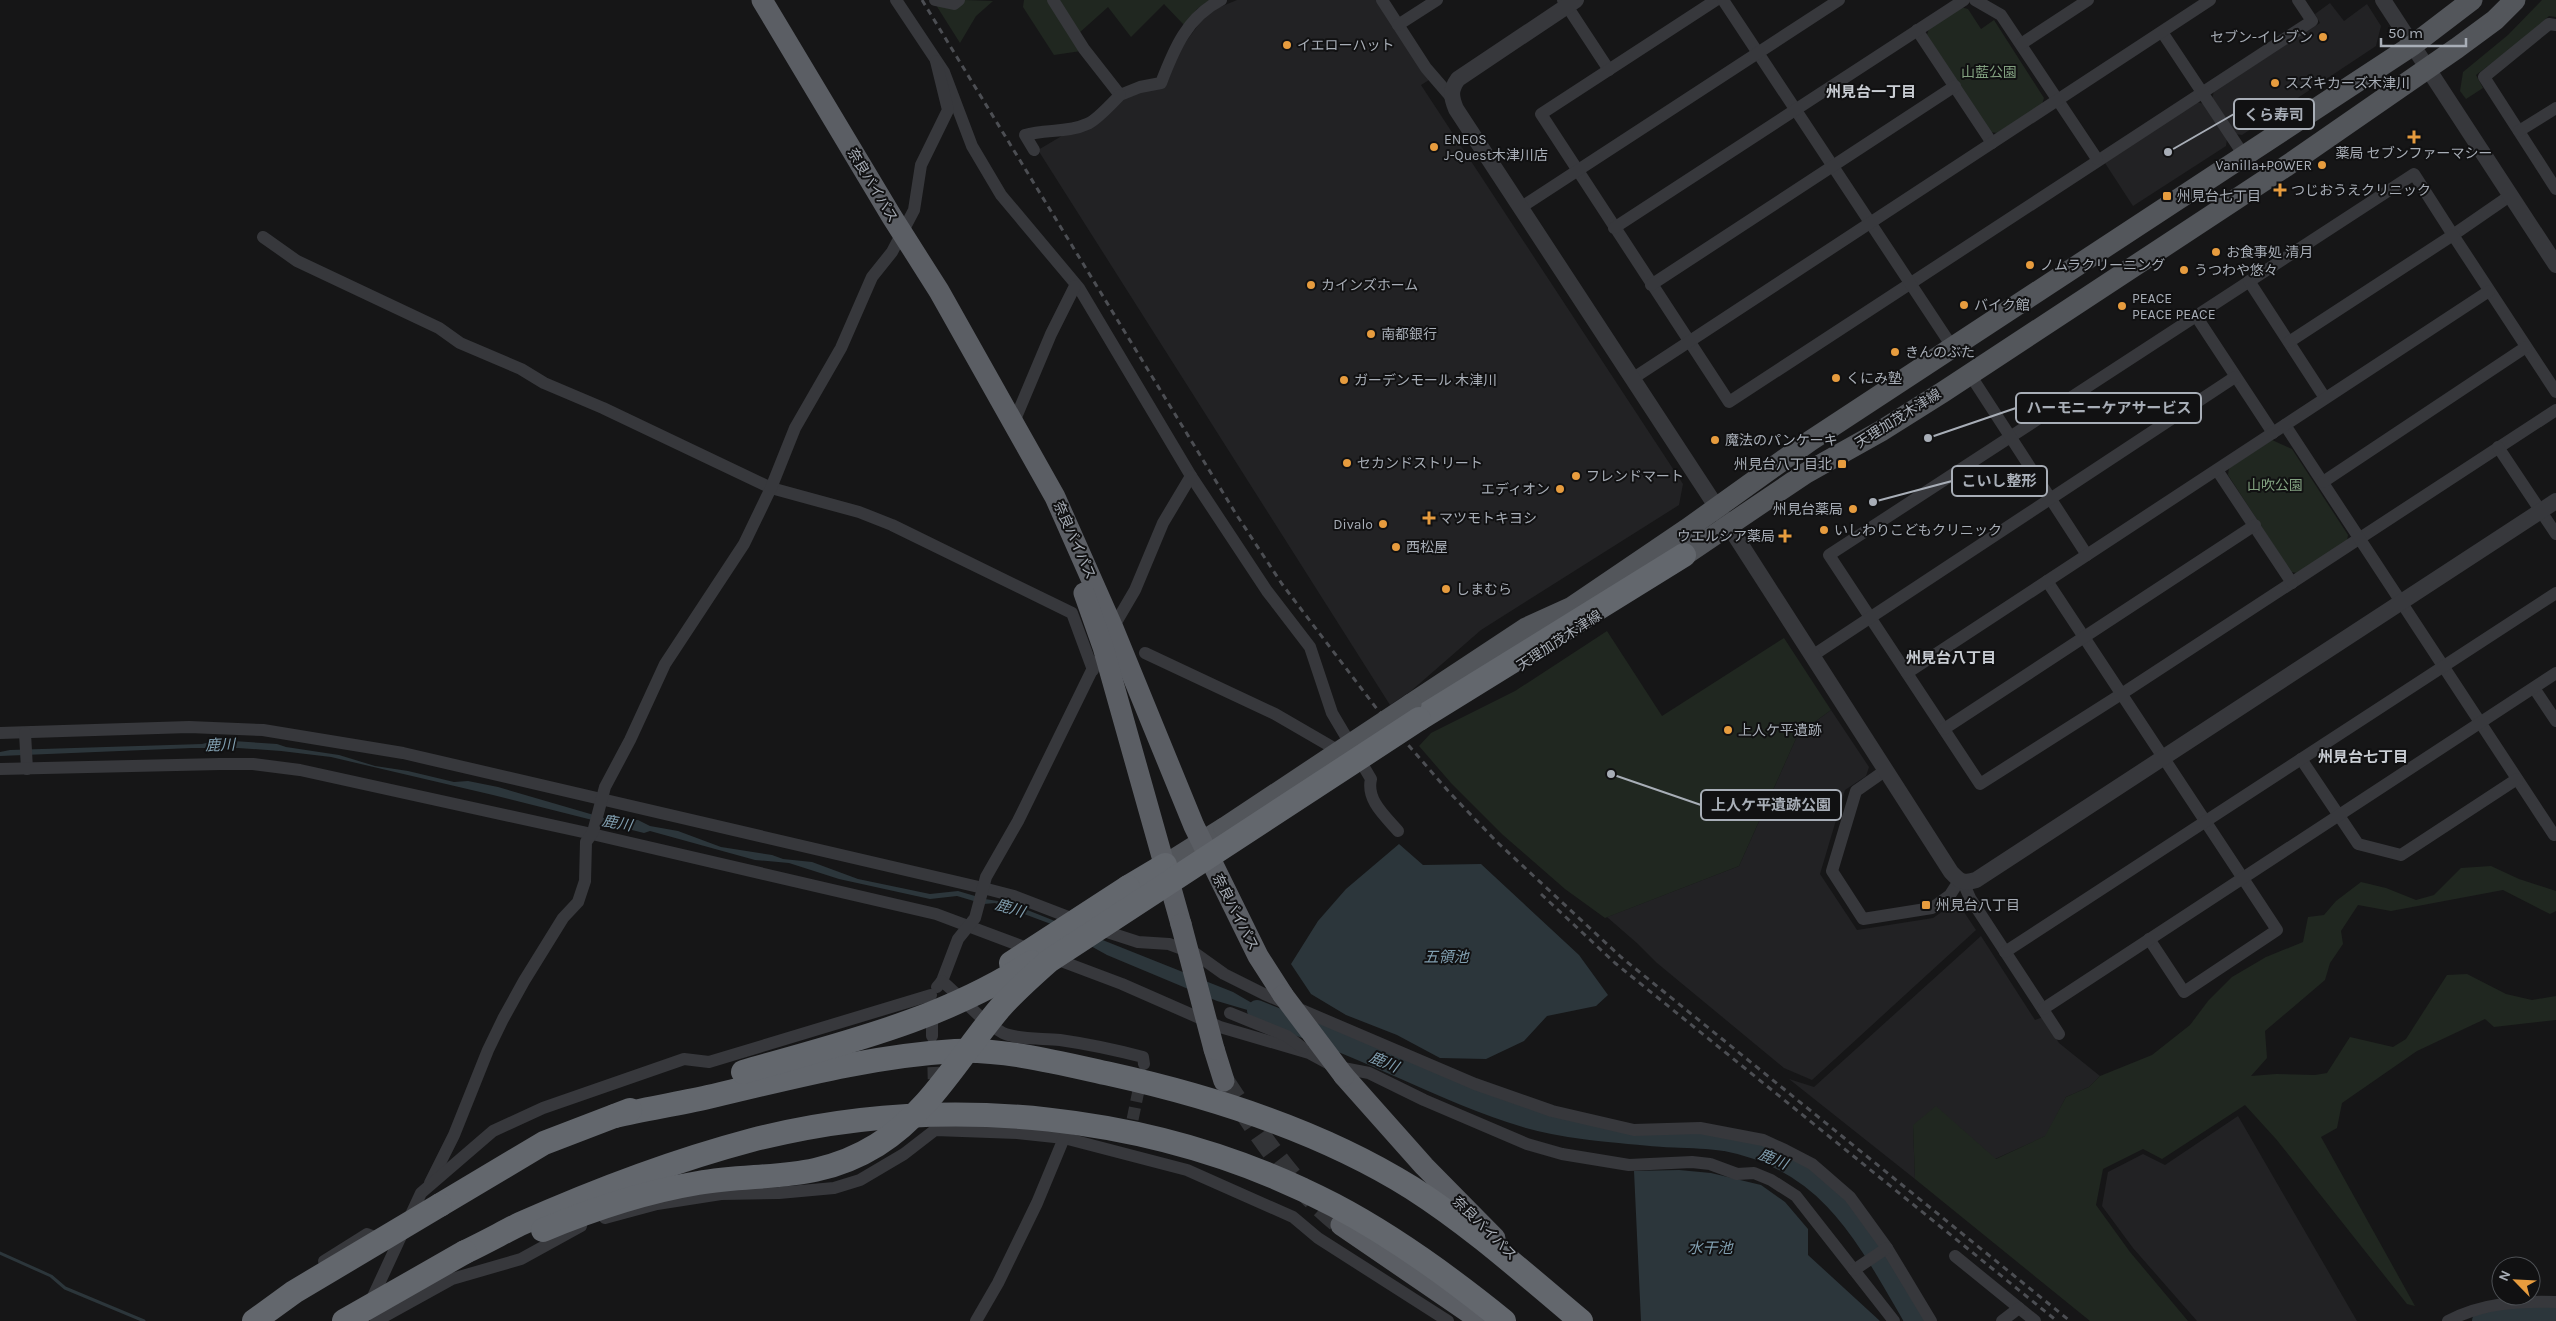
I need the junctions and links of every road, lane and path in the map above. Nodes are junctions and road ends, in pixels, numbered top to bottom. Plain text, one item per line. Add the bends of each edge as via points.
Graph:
1 (762, 0) edge
2 (935, 0) edge
3 (959, 0) edge
4 (1053, 0) edge
5 (1221, 0) edge
6 (1382, 0) edge
7 (1437, 0) edge
8 (1716, 0) edge
9 (1722, 0) edge
10 (1839, 0) edge
11 (1964, 0) edge
12 (1975, 0) edge
13 (2088, 0) edge
14 (2210, 0) edge
15 (2298, 0) edge
16 (2383, 0) edge
17 (2472, 0) edge
18 (2515, 0) edge
19 (901, 2) edge
20 (1568, 2) edge
21 (2556, 24) edge
22 (1398, 25) junction
23 (1917, 30) junction
24 (2162, 32) junction
25 (2021, 44) junction
26 (2413, 45) junction
27 (1758, 53) junction
28 (936, 61) junction
29 (2428, 69) junction
30 (1608, 70) junction
31 (1955, 86) junction
32 (2202, 93) junction
33 (1120, 95) junction
34 (1451, 96) junction
35 (2057, 100) junction
36 (2556, 108) edge
37 (1796, 111) junction
38 (2519, 131) junction
39 (1992, 143) junction
40 (1034, 150) dead end
41 (2244, 157) junction
42 (2097, 159) junction
43 (1832, 166) junction
44 (1577, 171) junction
45 (2555, 186) edge
46 (2511, 196) junction
47 (1520, 208) junction
48 (1870, 223) junction
49 (1614, 228) junction
50 (902, 233) junction
51 (2453, 235) junction
52 (263, 237) dead end
53 (2556, 265) edge
54 (2249, 281) junction
55 (1910, 284) junction
56 (1651, 285) junction
57 (1075, 286) junction
58 (2489, 291) junction
59 (2196, 316) junction
60 (1688, 341) junction
61 (2289, 342) junction
62 (1953, 348) junction
63 (2526, 348) junction
64 (1969, 373) junction
65 (2235, 377) junction
66 (1632, 379) junction
67 (2556, 392) edge
68 (2326, 398) junction
69 (2556, 410) edge
70 (1014, 422) junction
71 (2285, 426) junction
72 (2273, 433) junction
73 (2009, 437) junction
74 (2498, 447) junction
75 (2217, 470) junction
76 (1191, 476) junction
77 (2323, 482) junction
78 (771, 488) junction
79 (2050, 498) junction
80 (2556, 501) edge
81 (1717, 508) junction
82 (2541, 511) junction
83 (2255, 525) junction
84 (1729, 526) junction
85 (2556, 534) edge
86 (2360, 538) junction
87 (1684, 555) joint
88 (2087, 555) junction
89 (2047, 581) junction
90 (2292, 582) junction
91 (2556, 593) edge
92 (2402, 602) junction
93 (1572, 607) joint
94 (1870, 617) junction
95 (1113, 628) junction
96 (2086, 637) junction
97 (1103, 647) junction
98 (1145, 653) dead end
99 (1812, 656) junction
100 (2443, 666) junction
101 (1093, 670) junction
102 (1907, 674) junction
103 (2556, 674) edge
104 (2534, 688) junction
105 (2123, 693) junction
106 (1418, 715) junction
107 (2556, 721) edge
108 (2480, 723) junction
109 (1944, 729) junction
110 (0, 733) edge
111 (25, 734) junction
112 (1357, 755) junction
113 (2164, 757) junction
114 (2301, 759) junction
115 (26, 767) junction
116 (0, 770) edge
117 (1886, 770) junction
118 (2517, 779) junction
119 (600, 802) junction
120 (2339, 815) junction
121 (2206, 821) junction
122 (1398, 831) dead end
123 (593, 833) junction
124 (2556, 834) edge
125 (1229, 837) junction
126 (1201, 843) junction
127 (1210, 862) junction
128 (1165, 865) junction
129 (2243, 878) junction
130 (1961, 882) junction
131 (1172, 889) junction
132 (983, 890) junction
133 (972, 922) junction
134 (2150, 939) junction
135 (2006, 952) junction
136 (942, 981) junction
137 (931, 995) junction
138 (2043, 1009) junction
139 (1230, 1013) dead end
140 (2059, 1034) dead end
141 (932, 1036) tunnel mouth
142 (1309, 1053) junction
143 (1144, 1064) dead end
144 (743, 1072) junction
145 (1224, 1081) tunnel mouth
146 (615, 1116) junction
147 (1064, 1138) junction
148 (734, 1179) junction
149 (430, 1183) junction
150 (1341, 1226) tunnel mouth
151 (397, 1245) junction
152 (474, 1248) junction
153 (1887, 1248) junction
154 (1955, 1256) dead end
155 (1854, 1270) junction
156 (2556, 1302) edge
157 (2019, 1308) junction
158 (1440, 1319) edge
159 (241, 1321) edge
160 (254, 1321) edge
161 (344, 1321) edge
162 (362, 1321) edge
163 (376, 1321) edge
164 (976, 1321) edge
165 (1480, 1321) edge
166 (1504, 1321) edge
167 (1581, 1321) edge
168 (1894, 1321) edge
169 (1932, 1321) edge
170 (2002, 1321) edge
171 (2035, 1321) edge
172 (2448, 1321) edge

1 - 50 highway, 奈良バイパス
2 - 3 street via 954,4
4 - 33 street via 1084,50
5 - 33 street via 1192,21 1172,50 1161,83
6 - 22 street
7 - 22 street
8 - 30 street
9 - 27 street
10 - 27 street
11 - 23 street
12 - 25 street via 2002,15
13 - 25 street
14 - 24 street
15 - 32 street via 2312,21
16 - 26 street
17 - 26 main road, 天理加茂木津線
18 - 29 main road, 天理加茂木津線 via 2495,20
19 - 28 street
20 - 30 street
20 - 34 street via 1465,72 1453,86
21 - 38 street via 2549,24 2484,77
22 - 34 street via 1426,68
23 - 31 street
23 - 37 street
24 - 32 street
24 - 35 street
25 - 35 street
26 - 29 street
26 - 41 main road, 天理加茂木津線
27 - 37 street
27 - 44 street
28 - 50 street via 948,110 921,165 914,210
28 - 57 street via 951,86 972,146 1000,195
29 - 46 street
29 - 64 main road, 天理加茂木津線 via 2285,167
30 - 44 street via 1541,114
31 - 39 street
31 - 43 street
32 - 41 street
32 - 42 street
33 - 40 street via 1089,124 1025,135
34 - 47 street via 1456,109
35 - 39 street
35 - 42 street
36 - 38 street
37 - 43 street
37 - 49 street
38 - 45 street
39 - 48 street
41 - 62 main road, 天理加茂木津線
42 - 55 street
43 - 48 street
43 - 56 street
44 - 47 street
44 - 49 street
46 - 51 street
46 - 53 street
47 - 66 street
48 - 55 street
48 - 60 street
49 - 56 street
50 - 70 highway, 奈良バイパス
50 - 78 street via 872,277 841,348 795,428
51 - 54 street via 2414,174
51 - 58 street
51 - 61 street
52 - 78 street via 297,261 439,328 460,343
54 - 59 street
54 - 61 street
55 - 60 street via 1729,402
55 - 62 street
56 - 60 street
57 - 70 street
57 - 76 street
58 - 63 street
58 - 68 street
59 - 65 street
59 - 73 street
60 - 66 street
61 - 68 street
62 - 81 main road, 天理加茂木津線 via 1810,441
63 - 67 street
63 - 77 street
64 - 73 street
64 - 84 main road, 天理加茂木津線 via 1881,431 1806,473
65 - 72 street
65 - 79 street
66 - 81 street
68 - 71 street
69 - 74 street
70 - 95 highway, 奈良バイパス via 1055,497
70 - 97 highway, 奈良バイパス via 1025,458 1075,568
71 - 72 street
71 - 77 street
72 - 75 street
73 - 79 street
73 - 94 street via 1829,555
74 - 82 street
74 - 86 street
75 - 83 street
75 - 88 street
76 - 95 street via 1167,515 1135,590
76 - 112 street via 1267,591 1310,647 1332,713
77 - 86 street
78 - 101 street via 859,512 892,525 1072,613
78 - 119 street via 744,544 665,664
79 - 88 street
79 - 94 street
80 - 82 street
81 - 84 street
81 - 93 main road, 天理加茂木津線
82 - 85 street
82 - 92 street
83 - 90 street
83 - 96 street
84 - 87 main road, 天理加茂木津線
84 - 99 street
86 - 90 street
86 - 92 street
87 - 106 highway
88 - 89 street
89 - 96 street
89 - 102 street
90 - 105 street
91 - 100 street
92 - 100 street
92 - 113 street
93 - 106 highway via 1557,622
94 - 99 street
94 - 102 street
95 - 97 street
95 - 126 highway, 奈良バイパス
96 - 105 street
96 - 109 street
97 - 101 street
97 - 128 highway, 奈良バイパス
98 - 112 street via 1275,714 1344,754
99 - 117 street
100 - 108 street
100 - 114 street
101 - 132 street via 1018,821 986,877
102 - 109 street
103 - 104 street
104 - 107 street
104 - 108 street
105 - 109 street via 1980,784
105 - 113 street
106 - 125 main road, bridge
106 - 144 highway, bridge via 982,992 902,1026
106 - 148 highway, bridge via 1049,961 1000,1008 919,1109 878,1144 848,1160 812,1172
108 - 118 street
108 - 120 street
110 - 111 street
111 - 115 street
111 - 119 street via 189,727 273,731 404,753
112 - 122 street via 1371,778 1368,789 1379,810
113 - 121 street
113 - 130 street via 1976,880
114 - 120 street
114 - 121 street
115 - 116 street
115 - 123 street via 254,764 300,770
117 - 130 street via 1951,872
117 - 130 street via 1856,792 1832,871 1863,919 1932,908
118 - 120 street via 2401,855 2358,844
118 - 124 street
119 - 123 street
119 - 132 street
120 - 129 street
121 - 129 street
121 - 135 street
123 - 133 street
123 - 149 street via 586,842 585,881 578,902 563,918 503,1019
125 - 126 main road
125 - 127 main road
126 - 127 highway, 奈良バイパス
126 - 128 main road
127 - 131 main road
127 - 167 highway, 奈良バイパス, bridge via 1258,956 1283,996 1344,1076 1430,1173
128 - 131 highway, 奈良バイパス
128 - 144 highway, bridge via 1025,955 947,996
129 - 134 street
129 - 134 street via 2277,930 2184,992
130 - 135 street
131 - 145 highway, 奈良バイパス, bridge
131 - 148 highway, bridge via 1033,988 1001,1023 936,1108 882,1156 851,1172 819,1182 787,1185
132 - 133 street
132 - 153 street via 1014,896 1120,937 1169,944 1196,954 1224,974 1264,994 1475,1084 1552,1111 1634,1130 1700,1128 1764,1140 1812,1164 1828,1177 1850,1197
133 - 136 street via 958,939
133 - 142 street via 1220,1027
134 - 138 street
135 - 138 street
136 - 137 street
136 - 143 street via 1002,1032 1124,1052 1143,1057
137 - 141 street
137 - 149 street via 709,1062 684,1059 543,1108 493,1132
138 - 140 street
139 - 142 street via 1287,1036
142 - 155 street via 1333,1066 1369,1073 1504,1135 1562,1154 1629,1165 1692,1162 1710,1164 1737,1174 1754,1172 1796,1196
144 - 146 highway
146 - 160 highway, bridge via 544,1143 378,1240
146 - 167 highway via 799,1076 931,1053 1005,1054 1080,1067 1165,1087 1238,1109 1309,1136 1376,1167 1474,1232
147 - 158 street via 1127,1149 1188,1170 1292,1218
147 - 163 street via 935,1130 904,1154 860,1180 834,1188 721,1194 656,1204 603,1218 574,1228 521,1259 452,1279
147 - 164 street via 1037,1203
148 - 152 highway, bridge via 691,1184 617,1202 543,1230
149 - 151 street via 420,1193
150 - 165 highway
151 - 159 street via 367,1234
151 - 162 street
152 - 161 highway, bridge
152 - 166 highway via 518,1225 607,1188 752,1140 844,1122 891,1118 942,1115 1032,1118 1121,1130 1170,1142 1214,1155 1293,1186 1339,1208 1405,1247
153 - 155 street
153 - 169 street
154 - 157 street
155 - 168 street
156 - 172 street via 2515,1301 2465,1312
157 - 170 street
157 - 171 street

